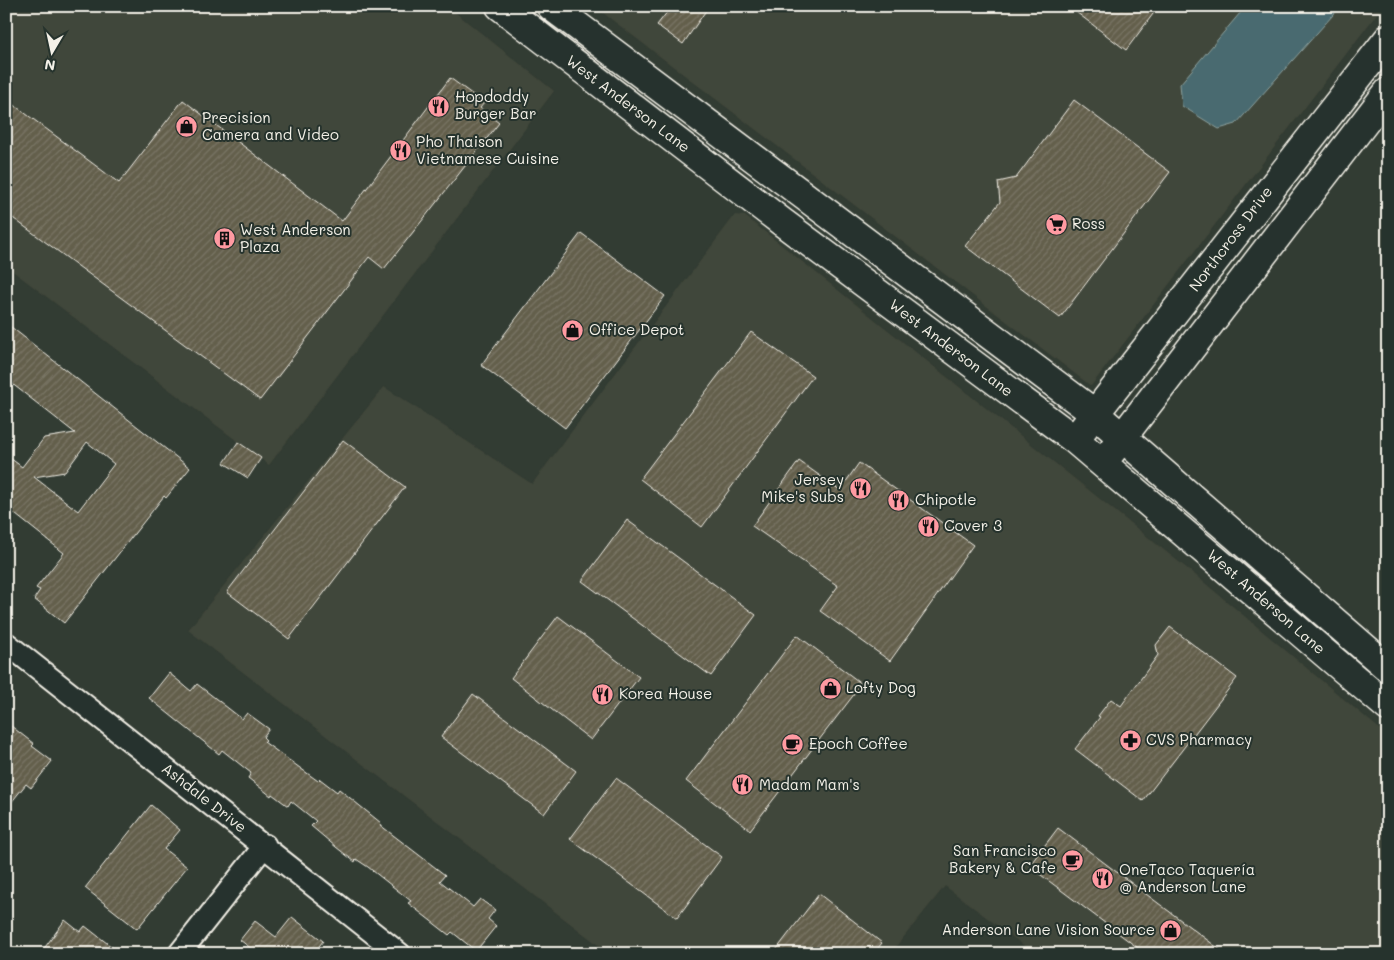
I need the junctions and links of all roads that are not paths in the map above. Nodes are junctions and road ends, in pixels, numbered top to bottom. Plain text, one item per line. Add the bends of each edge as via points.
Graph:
1 (500, 6) edge
2 (551, 6) edge
3 (1388, 39) edge
4 (1388, 92) edge
5 (696, 115) junction
6 (678, 142) junction
7 (1267, 192) junction
8 (1296, 210) junction
9 (782, 222) junction
10 (926, 288) junction
11 (1094, 413) junction
12 (1122, 437) junction
13 (1075, 440) junction
14 (1102, 463) junction
15 (6, 643) edge
16 (1388, 668) edge
17 (1388, 707) edge
18 (265, 846) junction
19 (179, 954) edge
20 (400, 954) edge

1 - 6 main road, West Anderson Lane
2 - 5 main road, West Anderson Lane
3 - 7 main road, Northcross Drive
4 - 8 main road
5 - 6 main road
5 - 10 main road, West Anderson Lane
6 - 9 main road, West Anderson Lane
7 - 8 main road
7 - 11 main road, Northcross Drive
8 - 12 main road
9 - 10 main road via 810,218 890,279
9 - 13 main road, West Anderson Lane
10 - 11 main road, West Anderson Lane
11 - 12 main road, West Anderson Lane
11 - 13 main road, Northcross Drive
12 - 14 main road
12 - 16 main road, West Anderson Lane
13 - 14 main road, West Anderson Lane
14 - 17 main road, West Anderson Lane
15 - 18 street, Ashdale Drive
18 - 19 street
18 - 20 street, Ashdale Drive

